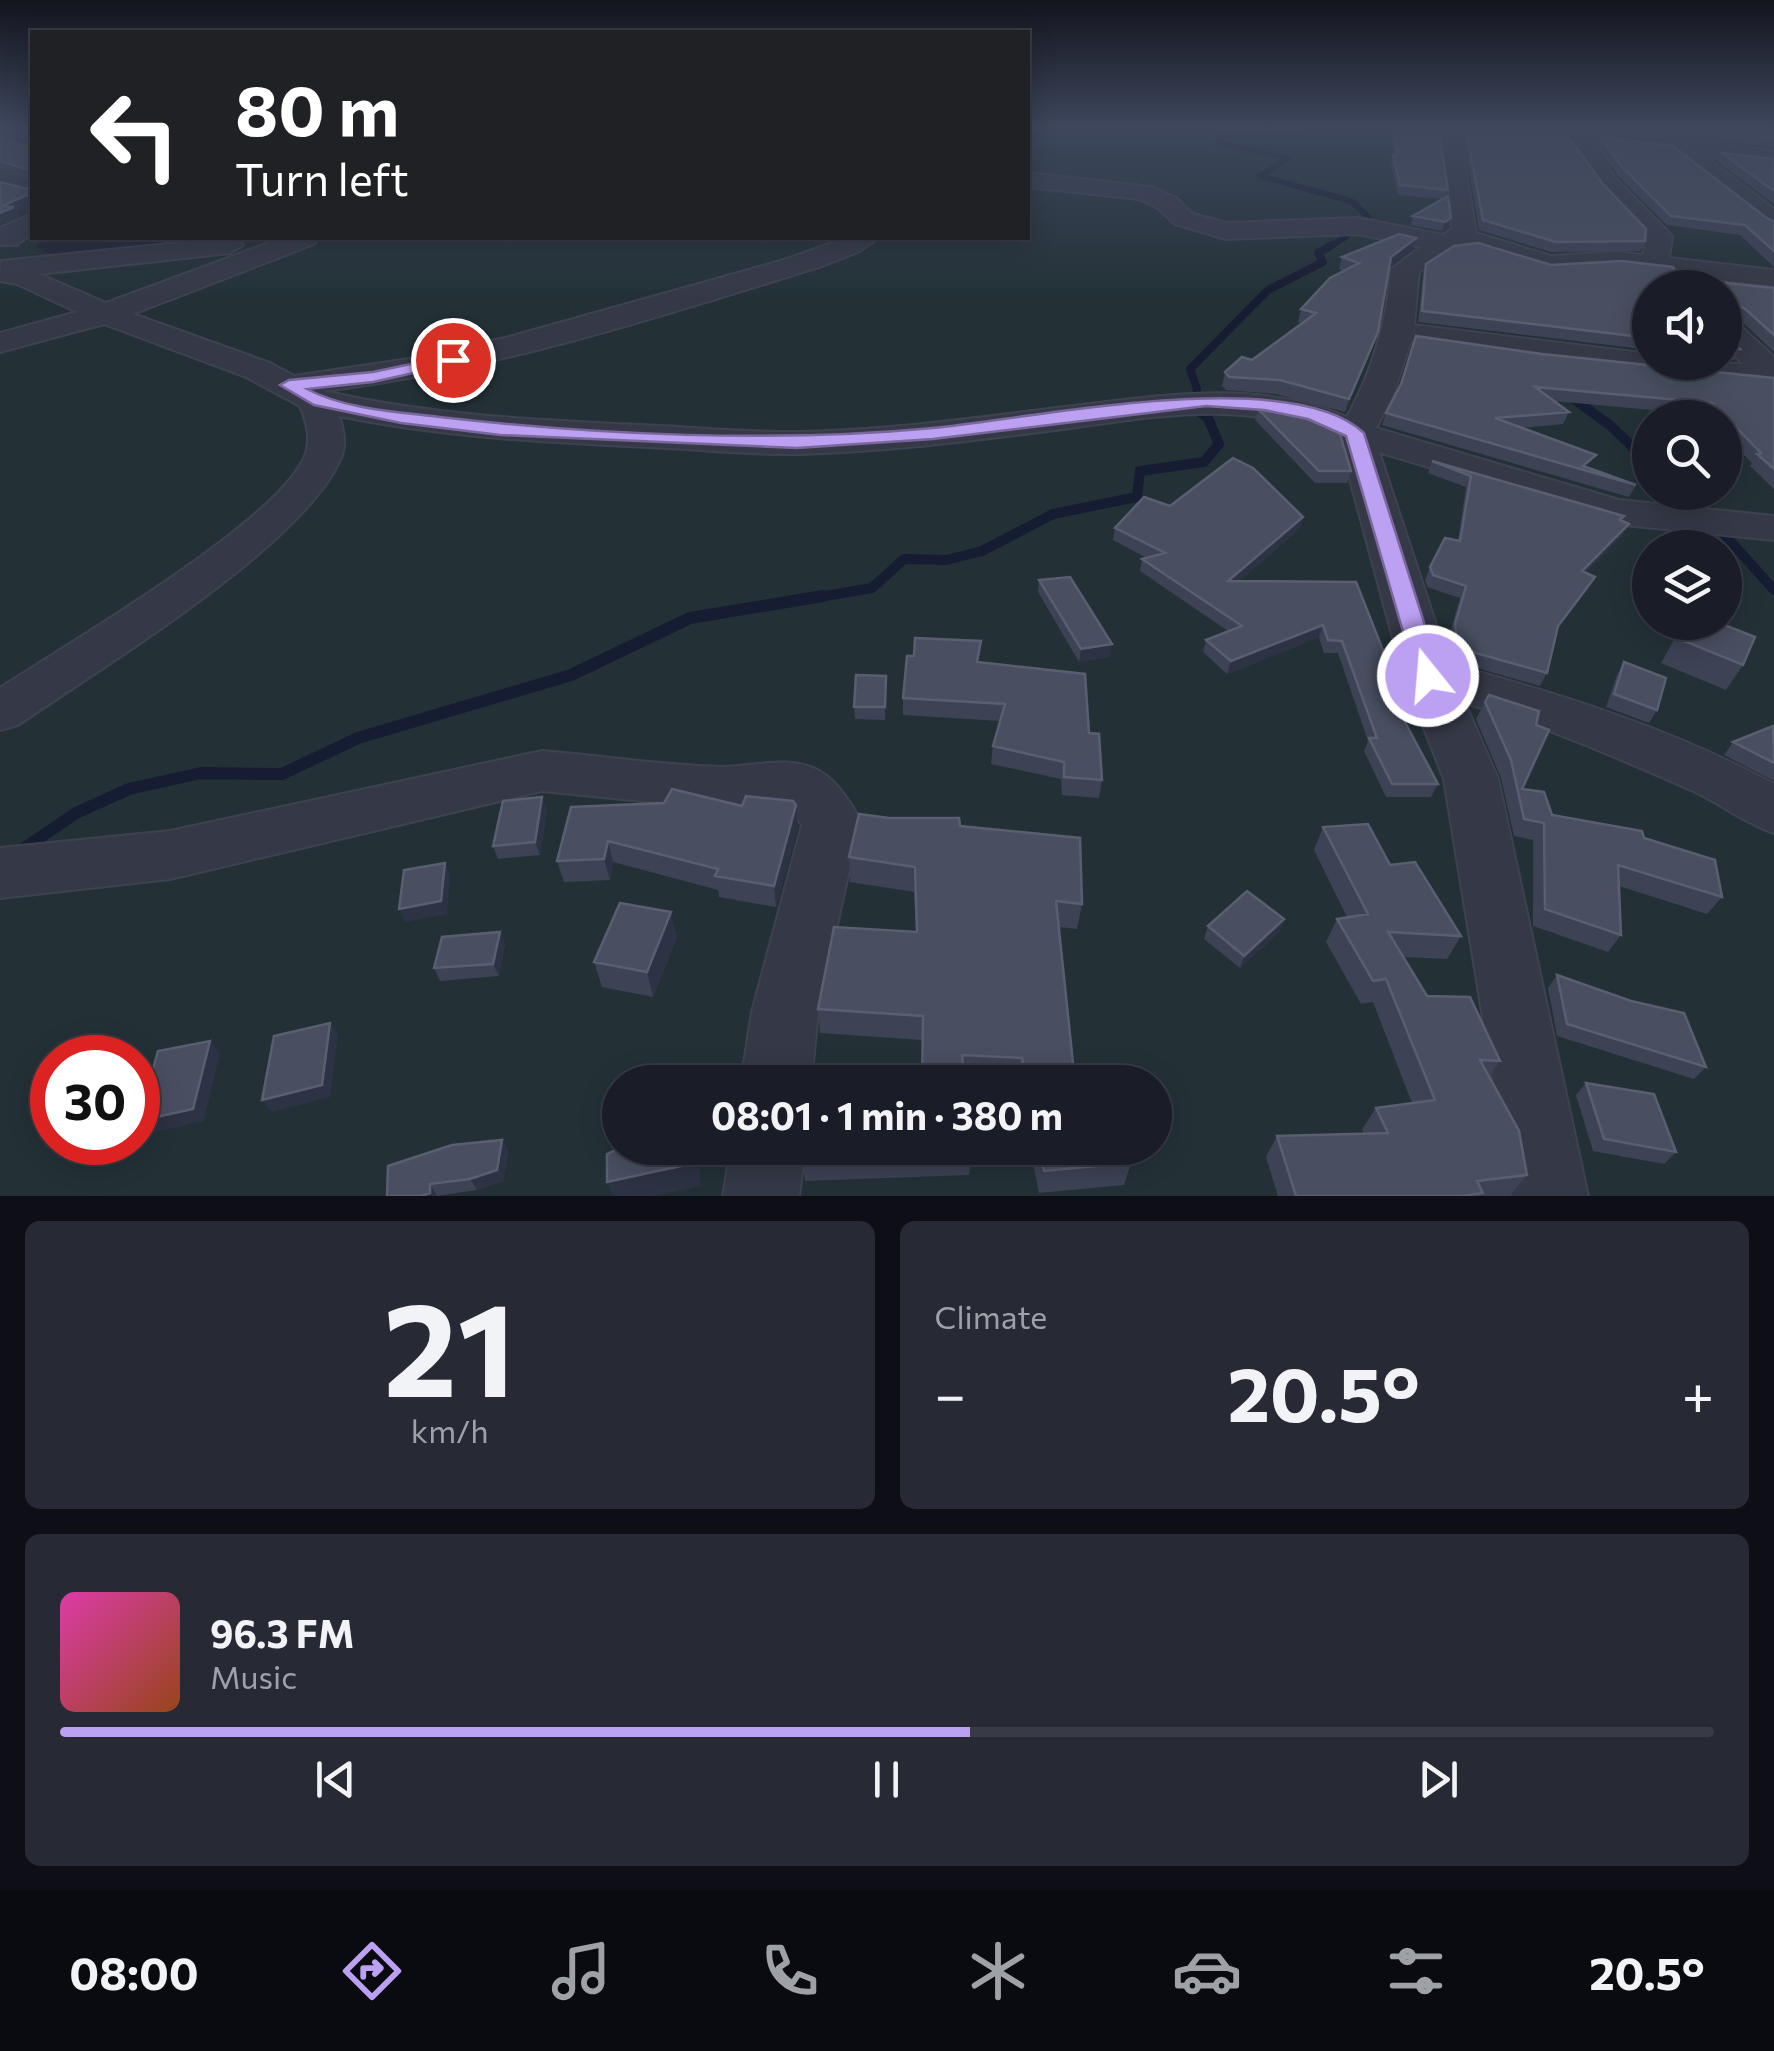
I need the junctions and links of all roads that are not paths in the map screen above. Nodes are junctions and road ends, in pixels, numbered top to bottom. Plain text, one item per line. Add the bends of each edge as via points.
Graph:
1 (1075, 185) edge
2 (1458, 185) edge
3 (1609, 185) edge
4 (1728, 185) edge
5 (1774, 221) edge
6 (30, 223) edge
7 (0, 236) edge
8 (264, 240) edge
9 (300, 240) edge
10 (859, 240) edge
11 (1442, 246) junction
12 (1656, 263) junction
13 (0, 270) edge
14 (1663, 270) edge
15 (1774, 278) edge
16 (106, 314) junction
17 (1397, 332) junction
18 (0, 343) edge
19 (1742, 345) edge
20 (1774, 376) edge
21 (302, 392) junction
22 (1355, 433) junction
23 (1774, 528) edge
24 (1428, 676) junction
25 (0, 712) edge
26 (1774, 812) edge
27 (0, 874) edge
28 (778, 1065) edge
29 (766, 1165) edge
30 (761, 1196) edge
31 (1550, 1196) edge

1 - 11 street via 1144,192 1184,219 1226,231 1358,226
2 - 11 street via 1465,231
3 - 12 street via 1659,237
4 - 5 street
6 - 7 street via 8,239
8 - 13 street
9 - 16 street
10 - 21 street via 674,300 453,360
11 - 12 street via 1503,246 1548,264
11 - 17 street via 1406,269
12 - 14 street
12 - 15 street
13 - 16 street
16 - 18 street
16 - 21 street
17 - 20 street
17 - 22 street via 1378,396
19 - 20 street
21 - 22 street via 401,418 500,429 797,443 1192,403 1264,405
21 - 25 street via 328,427 322,460 297,496 254,536
22 - 23 street via 1615,512
22 - 24 street
24 - 26 street via 1556,711 1716,778
24 - 31 street via 1470,779
27 - 28 street via 170,855 542,771 723,788 802,787 832,820
29 - 30 street

